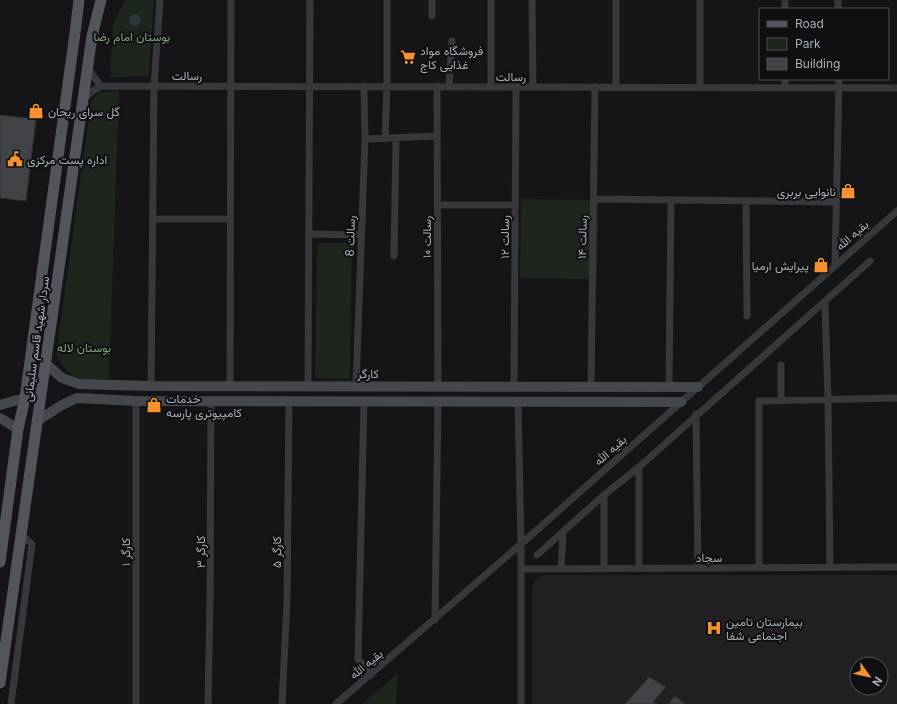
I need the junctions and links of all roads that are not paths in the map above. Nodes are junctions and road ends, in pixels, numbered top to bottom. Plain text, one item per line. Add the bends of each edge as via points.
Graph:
1 (79, 0) edge
2 (101, 0) edge
3 (160, 0) edge
4 (231, 0) edge
5 (310, 0) edge
6 (387, 0) edge
7 (432, 0) edge
8 (491, 0) edge
9 (532, 0) edge
10 (616, 0) edge
11 (700, 0) edge
12 (432, 16) dead end
13 (452, 41) dead end
14 (88, 64) junction
15 (785, 80) edge
16 (839, 80) edge
17 (100, 86) junction
18 (154, 86) junction
19 (230, 86) junction
20 (310, 86) junction
21 (364, 86) junction
22 (387, 86) junction
23 (437, 86) junction
24 (449, 87) junction
25 (491, 87) junction
26 (516, 87) junction
27 (533, 87) junction
28 (595, 87) junction
29 (616, 87) junction
30 (700, 87) junction
31 (785, 87) junction
32 (839, 88) junction
33 (897, 88) edge
34 (83, 100) junction
35 (437, 136) junction
36 (396, 138) junction
37 (365, 139) junction
38 (385, 139) junction
39 (594, 199) junction
40 (671, 201) junction
41 (746, 201) junction
42 (836, 202) junction
43 (437, 205) junction
44 (515, 206) junction
45 (897, 211) edge
46 (230, 218) junction
47 (153, 219) junction
48 (309, 234) junction
49 (361, 235) junction
50 (394, 256) dead end
51 (870, 261) dead end
52 (835, 265) junction
53 (825, 301) junction
54 (747, 316) dead end
55 (45, 363) junction
56 (781, 366) dead end
57 (79, 384) junction
58 (152, 386) junction
59 (230, 386) junction
60 (257, 386) junction
61 (308, 386) junction
62 (356, 386) junction
63 (438, 386) junction
64 (514, 387) junction
65 (591, 387) junction
66 (669, 387) junction
67 (698, 387) junction
68 (25, 398) junction
69 (77, 398) junction
70 (897, 398) edge
71 (828, 400) junction
72 (136, 401) junction
73 (211, 401) junction
74 (257, 401) junction
75 (289, 401) junction
76 (364, 401) junction
77 (438, 401) junction
78 (518, 401) junction
79 (781, 401) junction
80 (681, 402) junction
81 (0, 405) edge
82 (696, 414) junction
83 (0, 418) edge
84 (37, 421) junction
85 (18, 428) junction
86 (639, 467) junction
87 (604, 495) junction
88 (562, 532) junction
89 (21, 535) junction
90 (521, 544) junction
91 (537, 555) dead end
92 (0, 562) edge
93 (830, 567) junction
94 (897, 567) edge
95 (639, 568) junction
96 (698, 568) junction
97 (759, 568) junction
98 (521, 569) junction
99 (561, 569) junction
100 (604, 569) junction
101 (435, 620) junction
102 (371, 675) junction
103 (0, 682) edge
104 (11, 704) edge
105 (136, 704) edge
106 (208, 704) edge
107 (282, 704) edge
108 (336, 704) edge
109 (521, 704) edge

1 - 68 main road
2 - 14 main road, سردار شهید قاسم سلیمانی
3 - 18 street
4 - 19 street
5 - 20 street
6 - 22 street
7 - 12 street
8 - 25 street
9 - 27 street
10 - 29 street
11 - 30 street
13 - 24 street
14 - 17 street
14 - 34 main road, سردار شهید قاسم سلیمانی
15 - 31 street
16 - 32 street
17 - 18 street, رسالت
17 - 34 street
18 - 19 street, رسالت
18 - 47 street
19 - 20 street, رسالت
19 - 46 street
20 - 21 street, رسالت
20 - 48 street
21 - 22 street, رسالت
21 - 37 street, رسالت 8
22 - 23 street, رسالت
22 - 38 street
23 - 24 street, رسالت
23 - 35 street, رسالت ۱۰
24 - 25 street, رسالت
25 - 26 street, رسالت
26 - 27 street, رسالت
26 - 44 street, رسالت ۱۲
27 - 28 street, رسالت
28 - 29 street, رسالت
28 - 39 street, رسالت ۱۴
29 - 30 street, رسالت
30 - 31 street, رسالت
31 - 32 street, رسالت
32 - 33 street, رسالت
32 - 42 street
34 - 55 main road, سردار شهید قاسم سلیمانی
35 - 36 street
35 - 43 street, رسالت ۱۰
36 - 38 street
36 - 50 street
37 - 38 street
37 - 49 street, رسالت 8
39 - 40 street
39 - 65 street, رسالت ۱۴
40 - 41 street
40 - 66 street
41 - 42 street
41 - 54 street
42 - 52 street
43 - 44 street
43 - 63 street, رسالت ۱۰
44 - 64 street, رسالت ۱۲
45 - 52 street, بقیه الله
46 - 47 street
46 - 59 street
47 - 58 street
48 - 49 street
48 - 61 street
49 - 62 street, رسالت 8
51 - 53 street
52 - 67 street, بقیه الله
53 - 71 street
53 - 82 street
55 - 57 street, کارگر via 62,378
55 - 84 main road, سردار شهید قاسم سلیمانی
56 - 79 street
57 - 58 street, کارگر
57 - 69 street via 74,391
58 - 59 street, کارگر
59 - 60 street, کارگر
60 - 61 street, کارگر
60 - 74 street
61 - 62 street, کارگر
62 - 63 street, کارگر
63 - 64 street, کارگر
64 - 65 street, کارگر
65 - 66 street, کارگر
66 - 67 street, کارگر
67 - 80 street, بقیه الله
68 - 81 street
68 - 85 main road
69 - 72 street
69 - 84 street
70 - 71 street
71 - 79 street
71 - 93 street
72 - 73 street
72 - 105 street, کارگر ۱
73 - 74 street
73 - 106 street, کارگر ۳
74 - 75 street
75 - 76 street
75 - 107 street, کارگر ۵ via 287,601
76 - 77 street
76 - 102 street via 358,659
77 - 78 street
77 - 101 street
78 - 80 street
78 - 90 street
79 - 97 street via 759,401
80 - 90 street, بقیه الله
82 - 86 street
82 - 96 street
83 - 85 street
84 - 89 main road, سردار شهید قاسم سلیمانی
85 - 92 main road
86 - 87 street
86 - 95 street
87 - 88 street
87 - 100 street
88 - 91 street
88 - 99 street
89 - 103 main road, سردار شهید قاسم سلیمانی
89 - 104 street via 32,544
90 - 98 street
90 - 101 street, بقیه الله
93 - 94 street, سجاد
93 - 97 street, سجاد
95 - 96 street, سجاد
95 - 100 street, سجاد
96 - 97 street, سجاد
98 - 99 street, سجاد
98 - 109 street
99 - 100 street, سجاد
101 - 102 street, بقیه الله
102 - 108 street, بقیه الله

